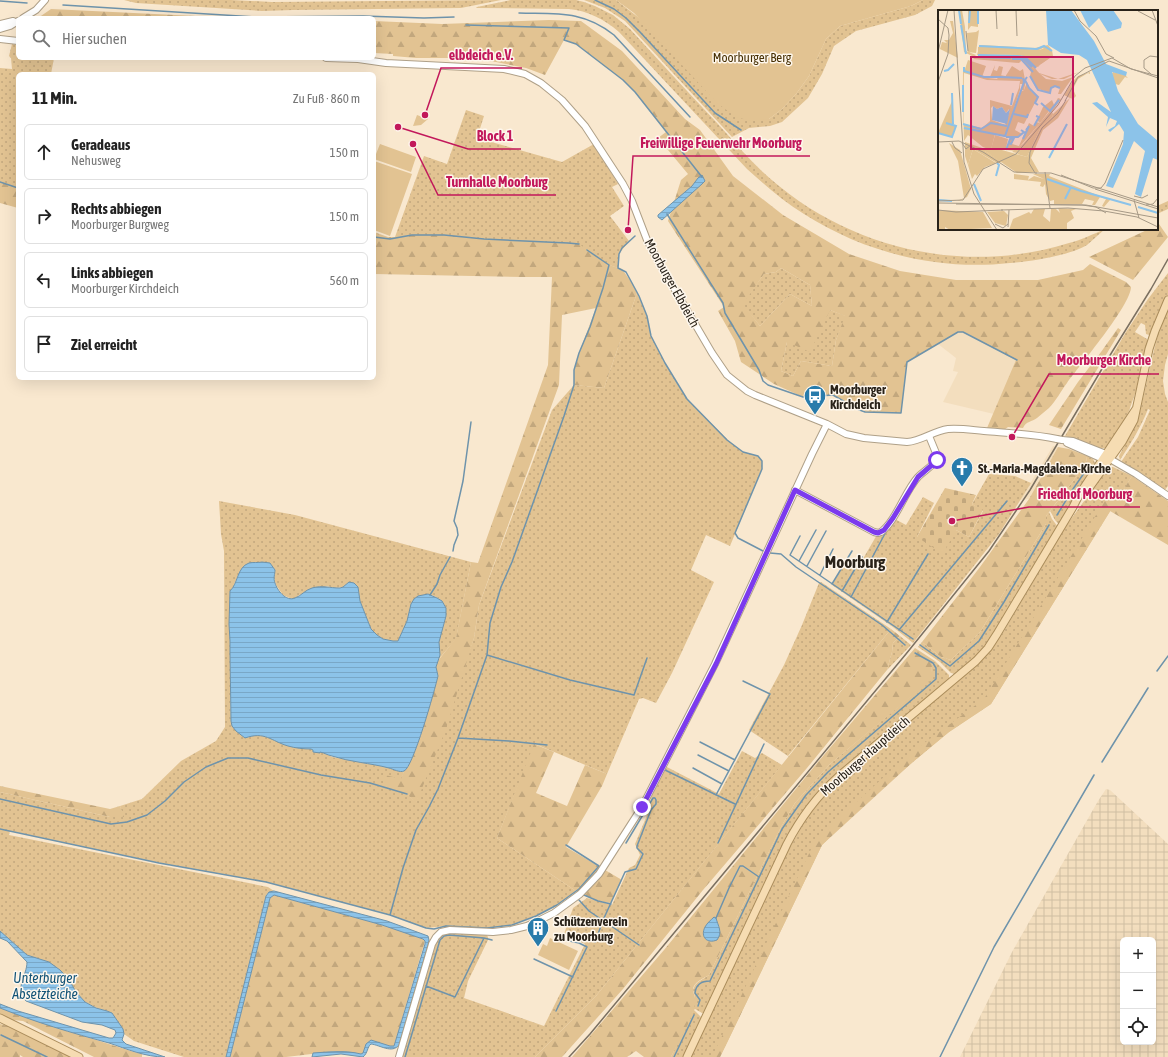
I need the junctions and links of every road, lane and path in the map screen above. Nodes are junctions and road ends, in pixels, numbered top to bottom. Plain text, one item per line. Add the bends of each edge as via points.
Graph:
1 (45, 0) edge
2 (26, 16) edge
3 (16, 21) edge
4 (16, 22) edge
5 (0, 24) edge
6 (0, 29) edge
7 (0, 39) edge
8 (16, 41) edge
9 (364, 60) edge
10 (1168, 300) edge
11 (827, 424) junction
12 (928, 436) junction
13 (1106, 457) junction
14 (795, 490) junction
15 (1168, 496) edge
16 (0, 1018) edge
17 (79, 1057) edge
18 (399, 1057) edge
19 (687, 1057) edge

1 - 2 street
3 - 5 street
4 - 6 street
7 - 8 street
9 - 11 street, Moorburger Elbdeich via 504,69 525,74 562,100 585,126 616,172 661,266 727,375 755,395
10 - 13 main road, Moorburger Hauptdeich via 1152,339 1134,420 1130,429
11 - 12 street, Moorburger Elbdeich via 846,434 880,440 907,442
11 - 14 street
12 - 13 street, Moorburger Elbdeich via 954,429 1018,434 1060,440
12 - 14 street via 937,460 918,477 893,518 884,530 878,533
13 - 15 street, Moorburger Elbdeich
13 - 19 main road, Moorburger Hauptdeich via 1079,495 988,648 976,661 838,777 806,813 787,844
14 - 18 street via 716,664 642,807 599,874 580,894 554,913 534,923 493,932 441,932 432,944
16 - 17 main road

